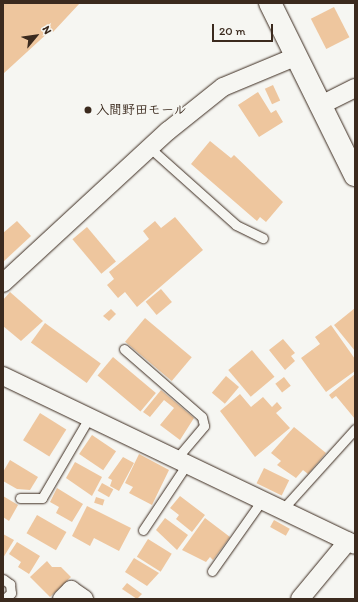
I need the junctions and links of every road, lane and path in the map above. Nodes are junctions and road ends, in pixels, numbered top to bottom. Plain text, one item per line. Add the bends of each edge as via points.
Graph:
1 (270, 3) edge
2 (295, 57) junction
3 (355, 88) edge
4 (319, 106) junction
5 (150, 148) junction
6 (355, 175) edge
7 (263, 238) dead end
8 (3, 283) edge
9 (124, 348) dead end
10 (3, 376) edge
11 (89, 418) junction
12 (355, 429) edge
13 (182, 462) junction
14 (20, 498) dead end
15 (262, 500) junction
16 (282, 510) junction
17 (143, 530) dead end
18 (352, 543) edge
19 (212, 571) dead end
20 (3, 579) edge
21 (4, 599) edge
22 (62, 599) edge
23 (84, 599) edge
24 (300, 599) edge

1 - 2 street
2 - 4 street
2 - 5 street via 223,87
3 - 4 street
4 - 6 street
5 - 7 lane via 236,224
5 - 8 street
9 - 13 lane via 202,417 204,426
10 - 11 street
11 - 13 street
11 - 14 lane via 42,498
12 - 16 lane
13 - 15 street
13 - 17 lane
15 - 16 street
15 - 19 lane
16 - 18 street
18 - 24 street
20 - 21 lane via 10,584 10,593
22 - 23 street via 71,590

